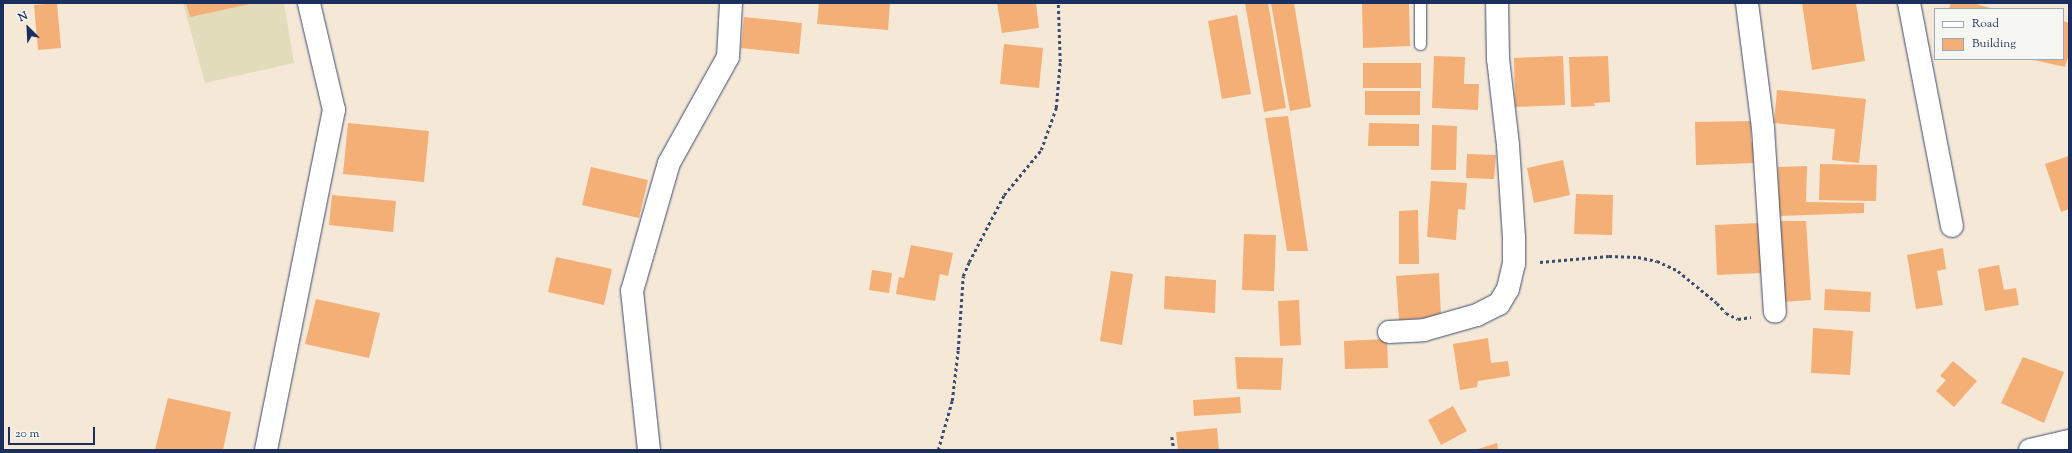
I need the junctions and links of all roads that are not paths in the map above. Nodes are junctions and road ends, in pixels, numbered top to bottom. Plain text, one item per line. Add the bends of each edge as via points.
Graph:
1 (309, 3) edge
2 (731, 3) edge
3 (1420, 3) edge
4 (1497, 3) edge
5 (1747, 3) edge
6 (1909, 3) edge
7 (1420, 44) dead end
8 (1952, 226) dead end
9 (1775, 312) road end
10 (1389, 332) dead end
11 (2069, 441) edge
12 (266, 450) edge
13 (649, 450) edge
14 (2030, 450) edge

1 - 12 street via 334,110
2 - 13 street via 728,57 669,163 632,291
3 - 7 lane
4 - 10 street via 1498,59 1508,145 1514,264 1508,289 1499,304 1477,315 1424,330
5 - 9 street via 1763,128
6 - 8 street
11 - 14 street

